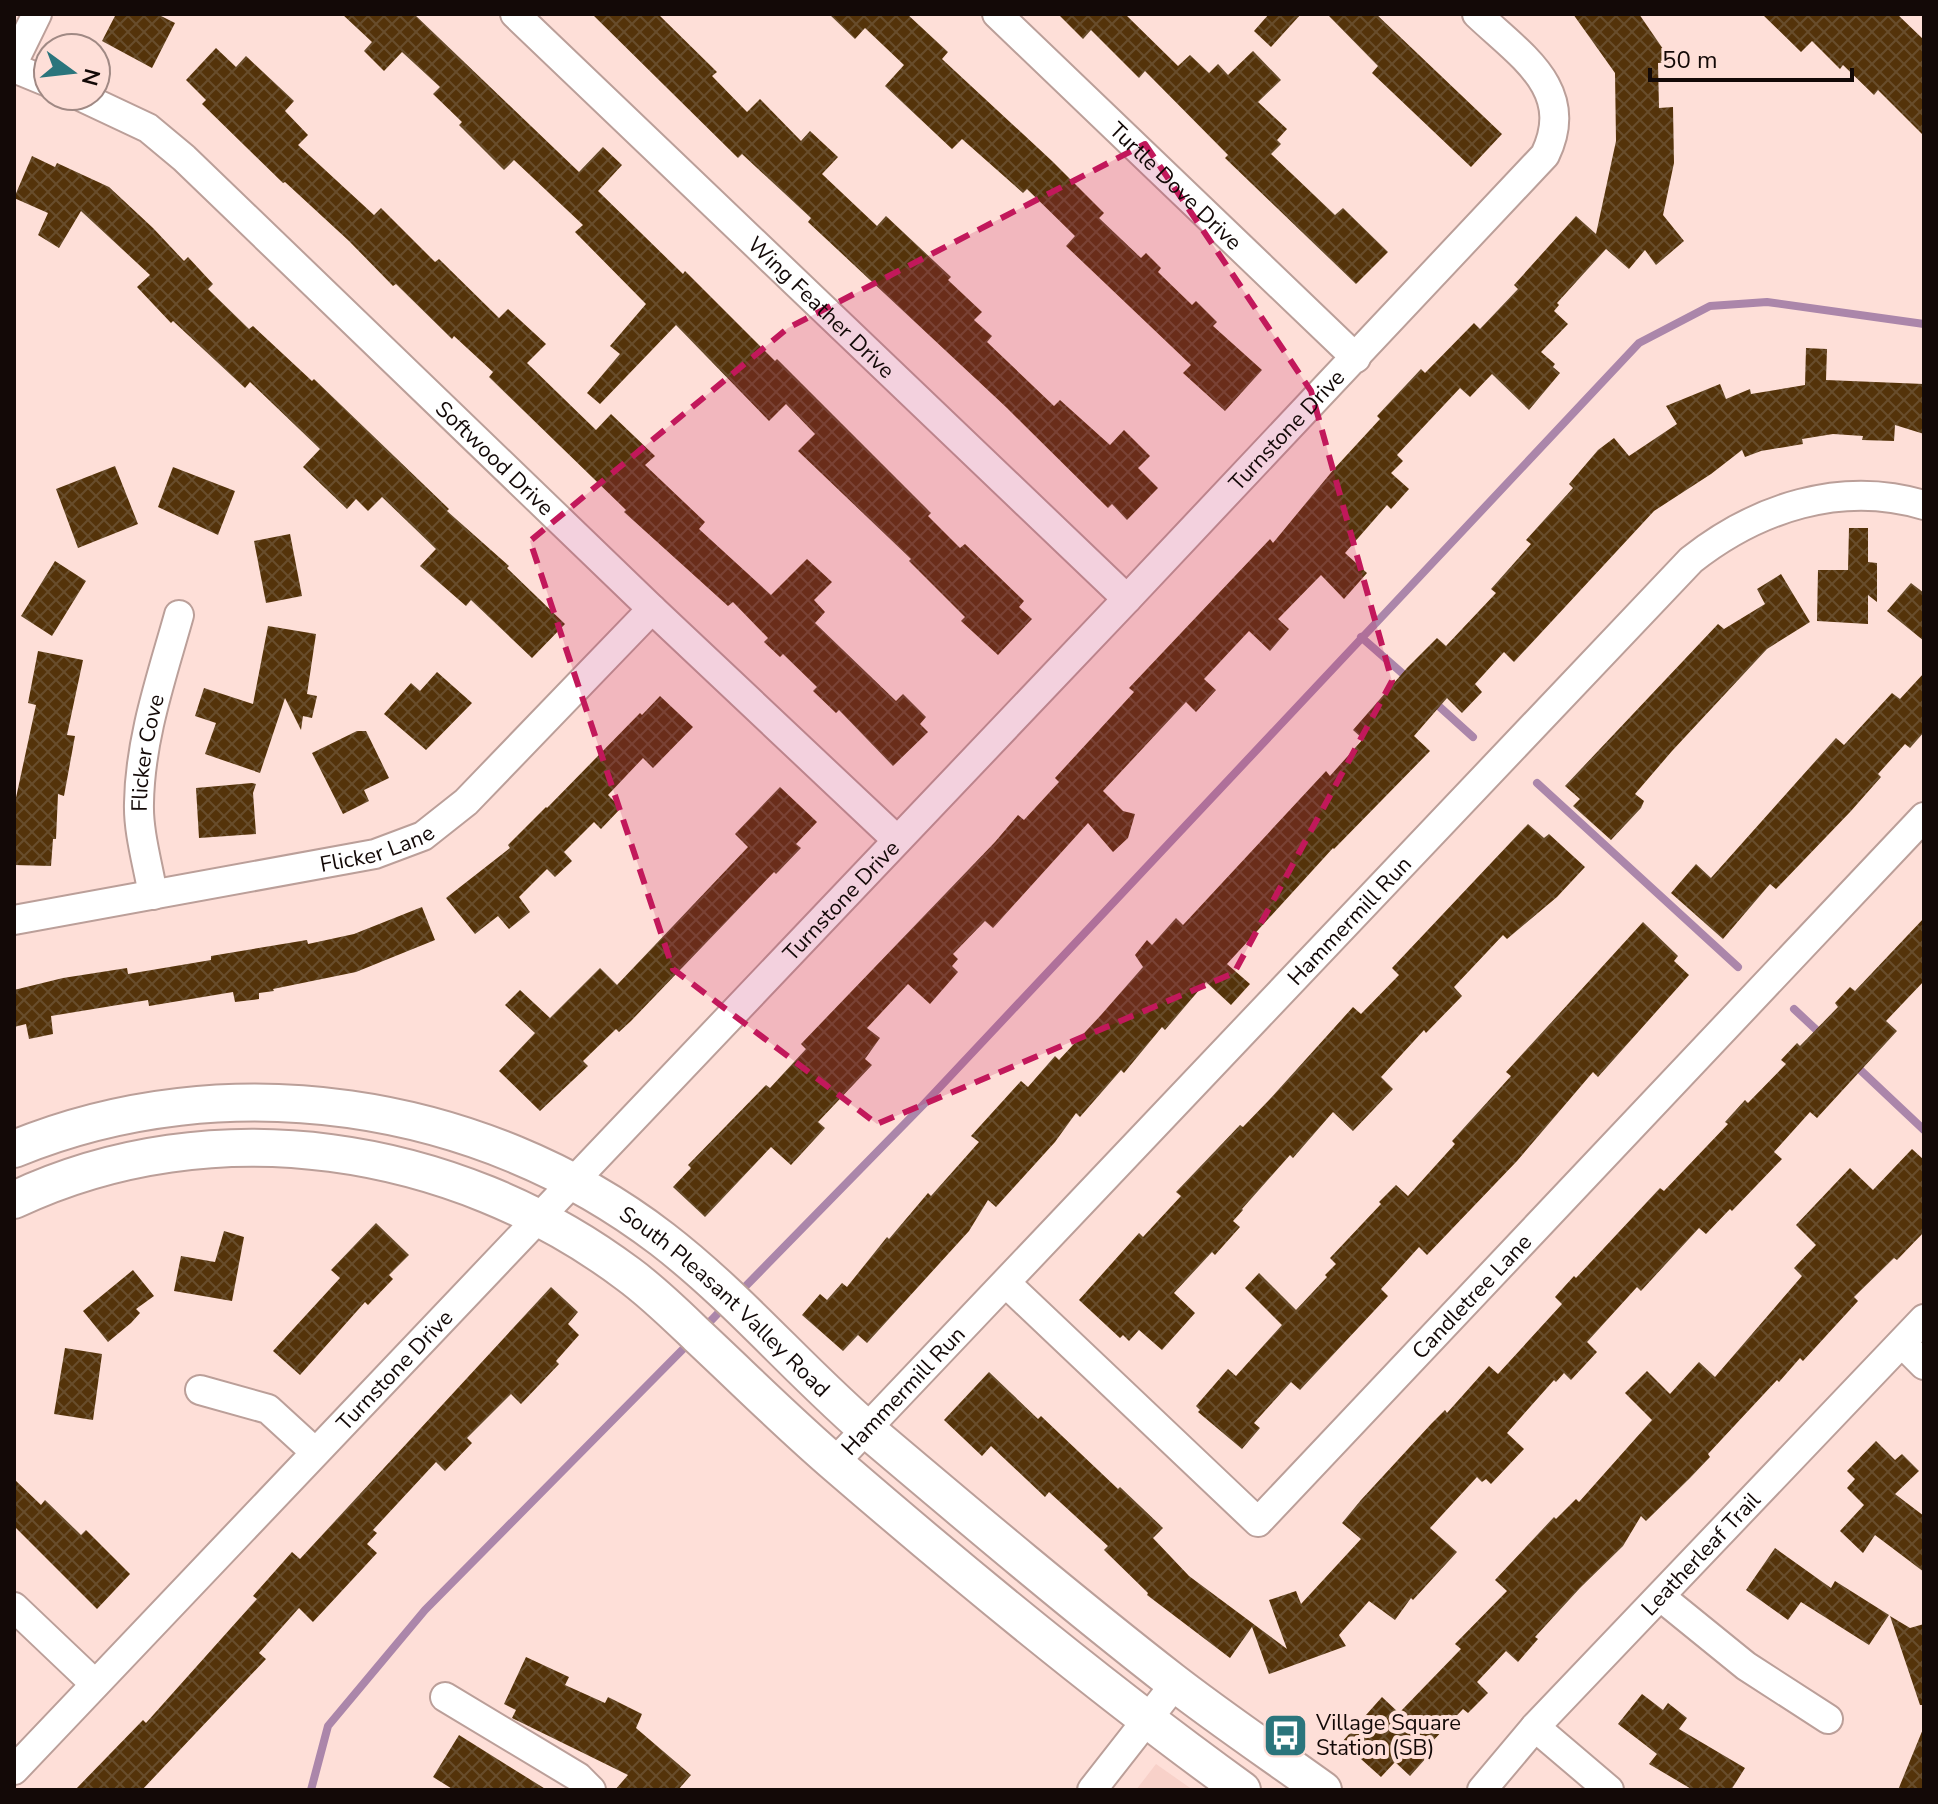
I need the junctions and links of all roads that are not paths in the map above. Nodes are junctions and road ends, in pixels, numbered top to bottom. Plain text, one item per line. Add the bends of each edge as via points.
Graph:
1 (37, 14) edge
2 (515, 14) edge
3 (997, 14) edge
4 (1486, 17) edge
5 (14, 61) edge
6 (112, 111) edge
7 (1356, 358) junction
8 (1924, 505) edge
9 (1127, 599) junction
10 (652, 609) junction
11 (179, 615) dead end
12 (1924, 817) edge
13 (897, 840) junction
14 (153, 895) junction
15 (14, 920) edge
16 (14, 1149) edge
17 (573, 1181) junction
18 (14, 1200) edge
19 (540, 1217) junction
20 (1006, 1283) junction
21 (1924, 1319) edge
22 (1902, 1343) junction
23 (1924, 1365) edge
24 (200, 1390) dead end
25 (866, 1429) junction
26 (315, 1452) junction
27 (834, 1463) junction
28 (1661, 1597) junction
29 (14, 1607) edge
30 (95, 1684) junction
31 (1175, 1684) junction
32 (445, 1697) dead end
33 (1828, 1719) dead end
34 (1146, 1721) junction
35 (1535, 1727) junction
36 (14, 1770) edge
37 (591, 1790) edge
38 (1092, 1790) edge
39 (1242, 1790) edge
40 (1323, 1790) edge
41 (1482, 1790) edge
42 (1609, 1790) edge

1 - 5 street
2 - 9 street, Wing Feather Drive
3 - 7 street, Turtle Dove Drive
4 - 7 street, Turnstone Drive via 1544,79 1555,109 1553,138 1545,155
6 - 10 street, Softwood Drive via 148,128 184,158
7 - 9 street, Turnstone Drive
8 - 20 street, Hammermill Run via 1847,496 1790,506 1741,525 1691,560
9 - 13 street, Turnstone Drive
10 - 13 street, Softwood Drive
10 - 14 street, Flicker Lane via 466,802 423,836 375,854
11 - 14 street, Flicker Cove via 142,764 139,805
12 - 20 street, Candletree Lane via 1258,1522
13 - 17 street, Turnstone Drive
14 - 15 street, Flicker Lane
16 - 17 main road, South Pleasant Valley Road via 85,1125 167,1109 298,1103 399,1117 470,1137
17 - 19 street, Turnstone Drive
17 - 25 main road, South Pleasant Valley Road via 649,1230 709,1279
18 - 19 main road, South Pleasant Valley Road via 67,1179 149,1158 279,1148 332,1152 417,1169
19 - 26 street, Turnstone Drive
19 - 27 main road, South Pleasant Valley Road via 605,1257 676,1314
20 - 25 street, Hammermill Run
21 - 22 street, Leatherleaf Trail
22 - 23 street
22 - 28 street, Leatherleaf Trail
24 - 26 street via 268,1409
25 - 27 street, Hammermill Run
25 - 31 main road, South Pleasant Valley Road
26 - 30 street, Turnstone Drive
27 - 34 main road, South Pleasant Valley Road
28 - 33 street via 1746,1666
28 - 35 street, Leatherleaf Trail
29 - 30 street
30 - 36 street, Turnstone Drive
31 - 34 street
31 - 40 main road, South Pleasant Valley Road
32 - 37 street
34 - 38 street
34 - 39 main road, South Pleasant Valley Road
35 - 41 street, Leatherleaf Trail
35 - 42 street

